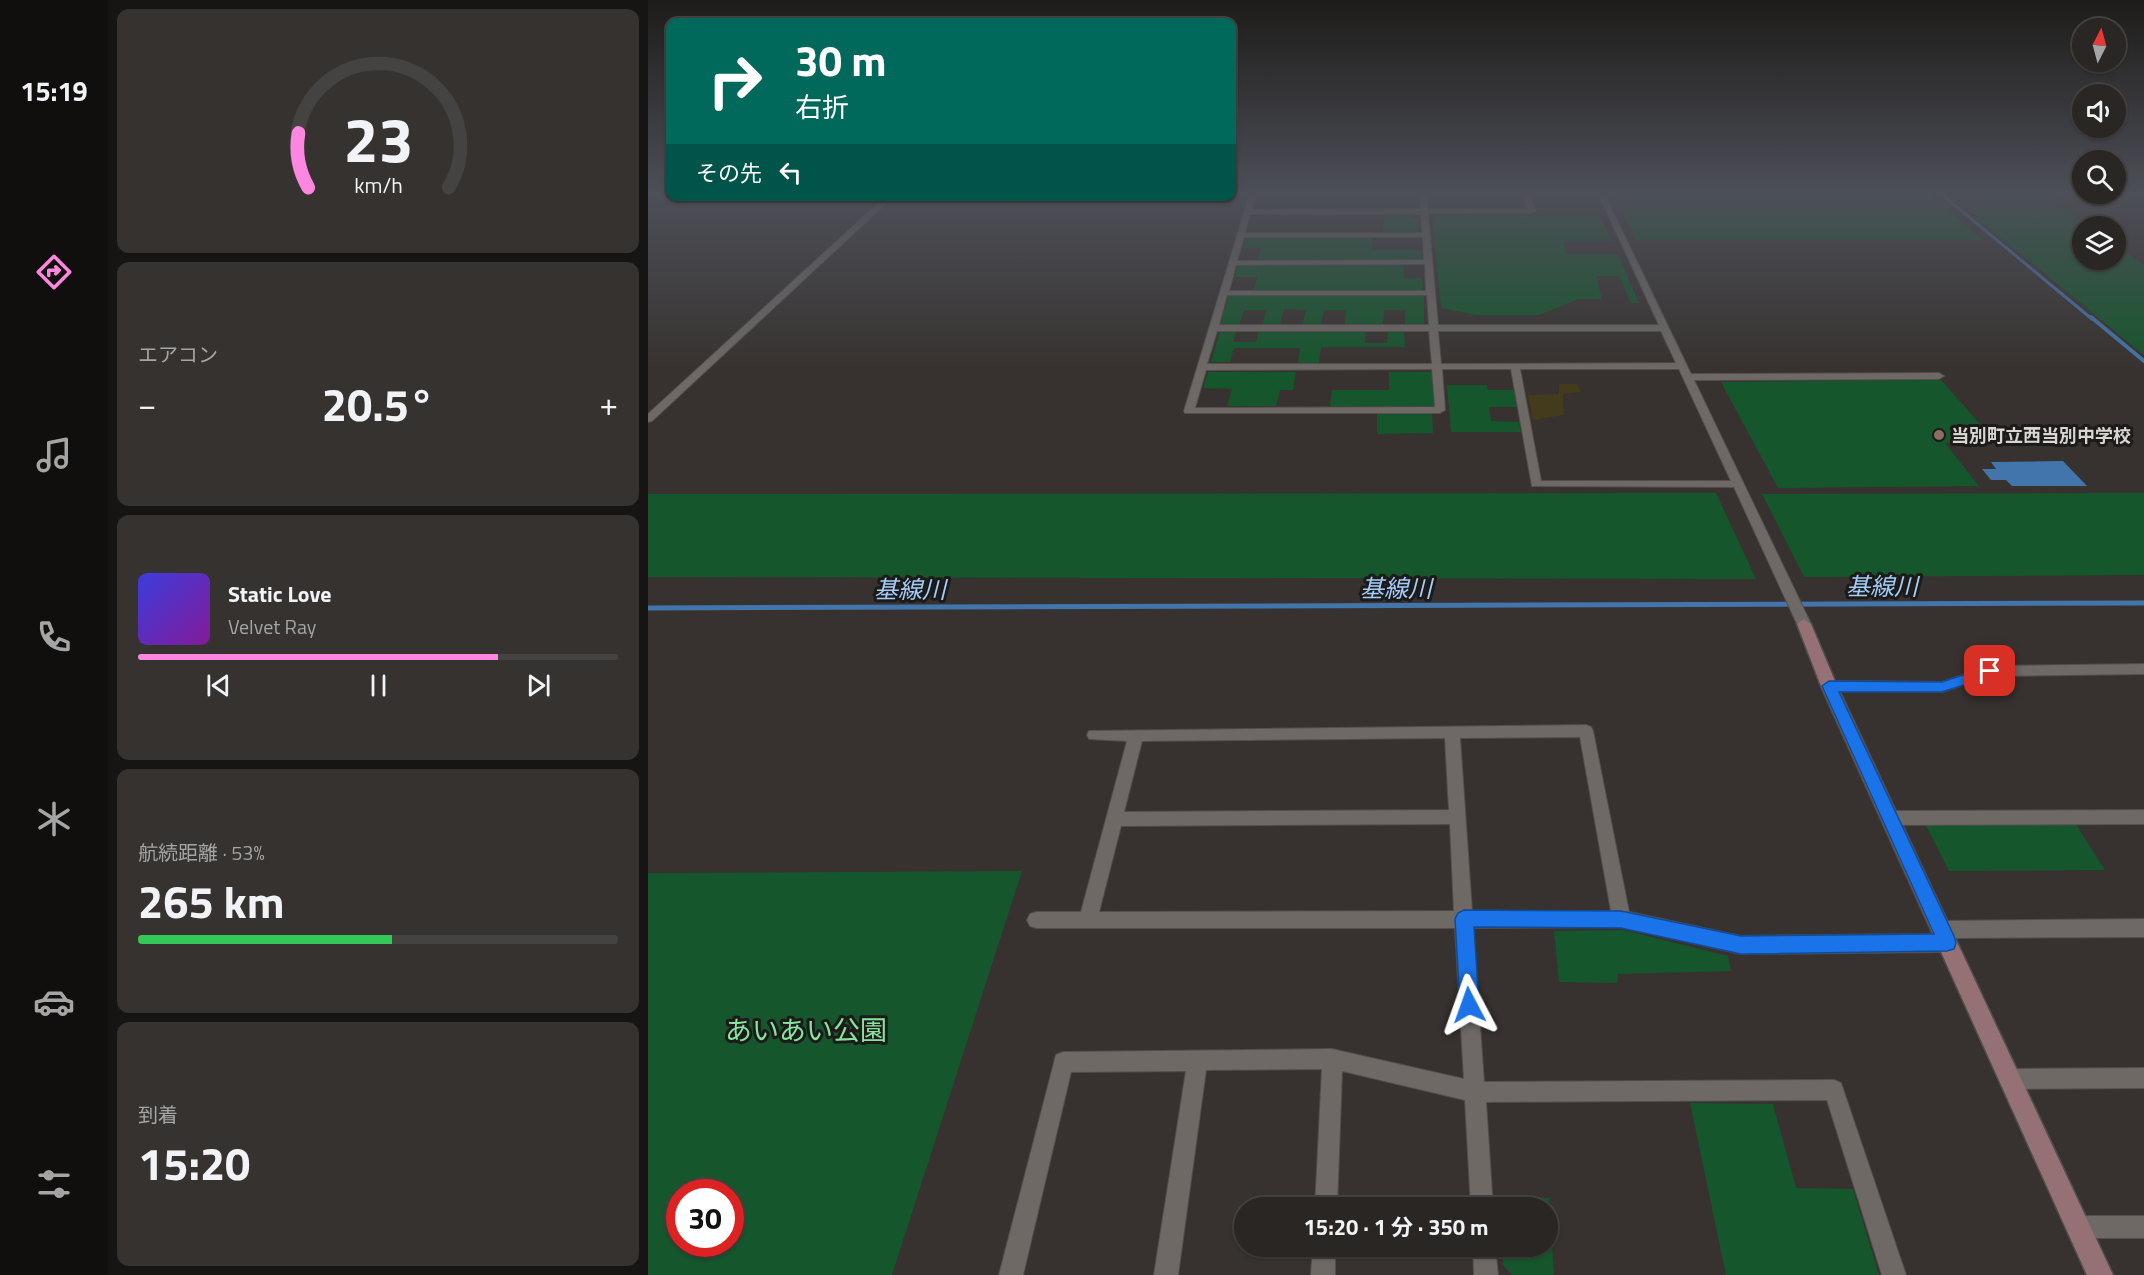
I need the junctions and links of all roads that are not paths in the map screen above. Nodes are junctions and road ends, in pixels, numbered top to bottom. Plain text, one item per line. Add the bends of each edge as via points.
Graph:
1 (829, 252) edge
2 (1235, 252) edge
3 (1427, 252) edge
4 (1629, 252) edge
5 (1428, 262) junction
6 (1232, 263) junction
7 (1223, 293) junction
8 (1431, 293) junction
9 (1433, 327) junction
10 (1213, 328) junction
11 (1664, 328) junction
12 (1682, 366) junction
13 (1436, 367) junction
14 (1515, 367) junction
15 (1202, 368) junction
16 (1686, 376) junction
17 (1939, 376) dead end
18 (648, 419) edge
19 (1736, 484) junction
20 (1804, 624) joint
21 (2144, 669) edge
22 (1829, 686) junction
23 (1452, 732) junction
24 (1095, 735) dead end
25 (1136, 735) junction
26 (1458, 817) junction
27 (2144, 817) edge
28 (1890, 818) junction
29 (1114, 819) junction
30 (1464, 919) junction
31 (1036, 920) dead end
32 (1088, 920) junction
33 (1621, 920) junction
34 (2144, 928) edge
35 (1944, 936) junction
36 (1332, 1059) junction
37 (1198, 1060) junction
38 (2144, 1078) edge
39 (2010, 1079) junction
40 (1475, 1092) junction
41 (1326, 1197) edge
42 (1481, 1197) edge
43 (2078, 1227) junction
44 (2144, 1227) edge
45 (1324, 1257) edge
46 (1485, 1257) edge
47 (1011, 1275) edge
48 (1166, 1275) edge
49 (1323, 1275) edge
50 (1486, 1275) edge
51 (1894, 1275) edge
52 (2100, 1275) edge

1 - 18 street
2 - 6 street
3 - 5 street
4 - 11 street
5 - 6 street
5 - 8 street
6 - 7 street
7 - 8 street
7 - 10 street
8 - 9 street
9 - 10 street
9 - 11 street
9 - 13 street
10 - 15 street
11 - 12 street
12 - 14 street
12 - 16 street
13 - 14 street
13 - 15 street
13 - 15 street via 1440,410 1189,411
14 - 19 street via 1536,484
16 - 17 street
16 - 19 street
19 - 20 street
20 - 22 street
21 - 22 street via 1990,671 1942,687
22 - 28 street
23 - 25 street
23 - 26 street
23 - 33 street via 1586,732
24 - 25 street
25 - 29 street
26 - 29 street
26 - 30 street
27 - 28 street
28 - 35 street
29 - 32 street
30 - 32 street
30 - 33 street
30 - 40 street
31 - 32 street
33 - 35 street via 1741,945
34 - 35 street
35 - 39 street
36 - 37 street
36 - 40 street
36 - 41 street
37 - 47 street via 1063,1062
37 - 48 street
38 - 39 street
39 - 43 street
40 - 42 street
40 - 51 street via 1834,1090
43 - 44 street
43 - 52 street
45 - 49 street
46 - 50 street

